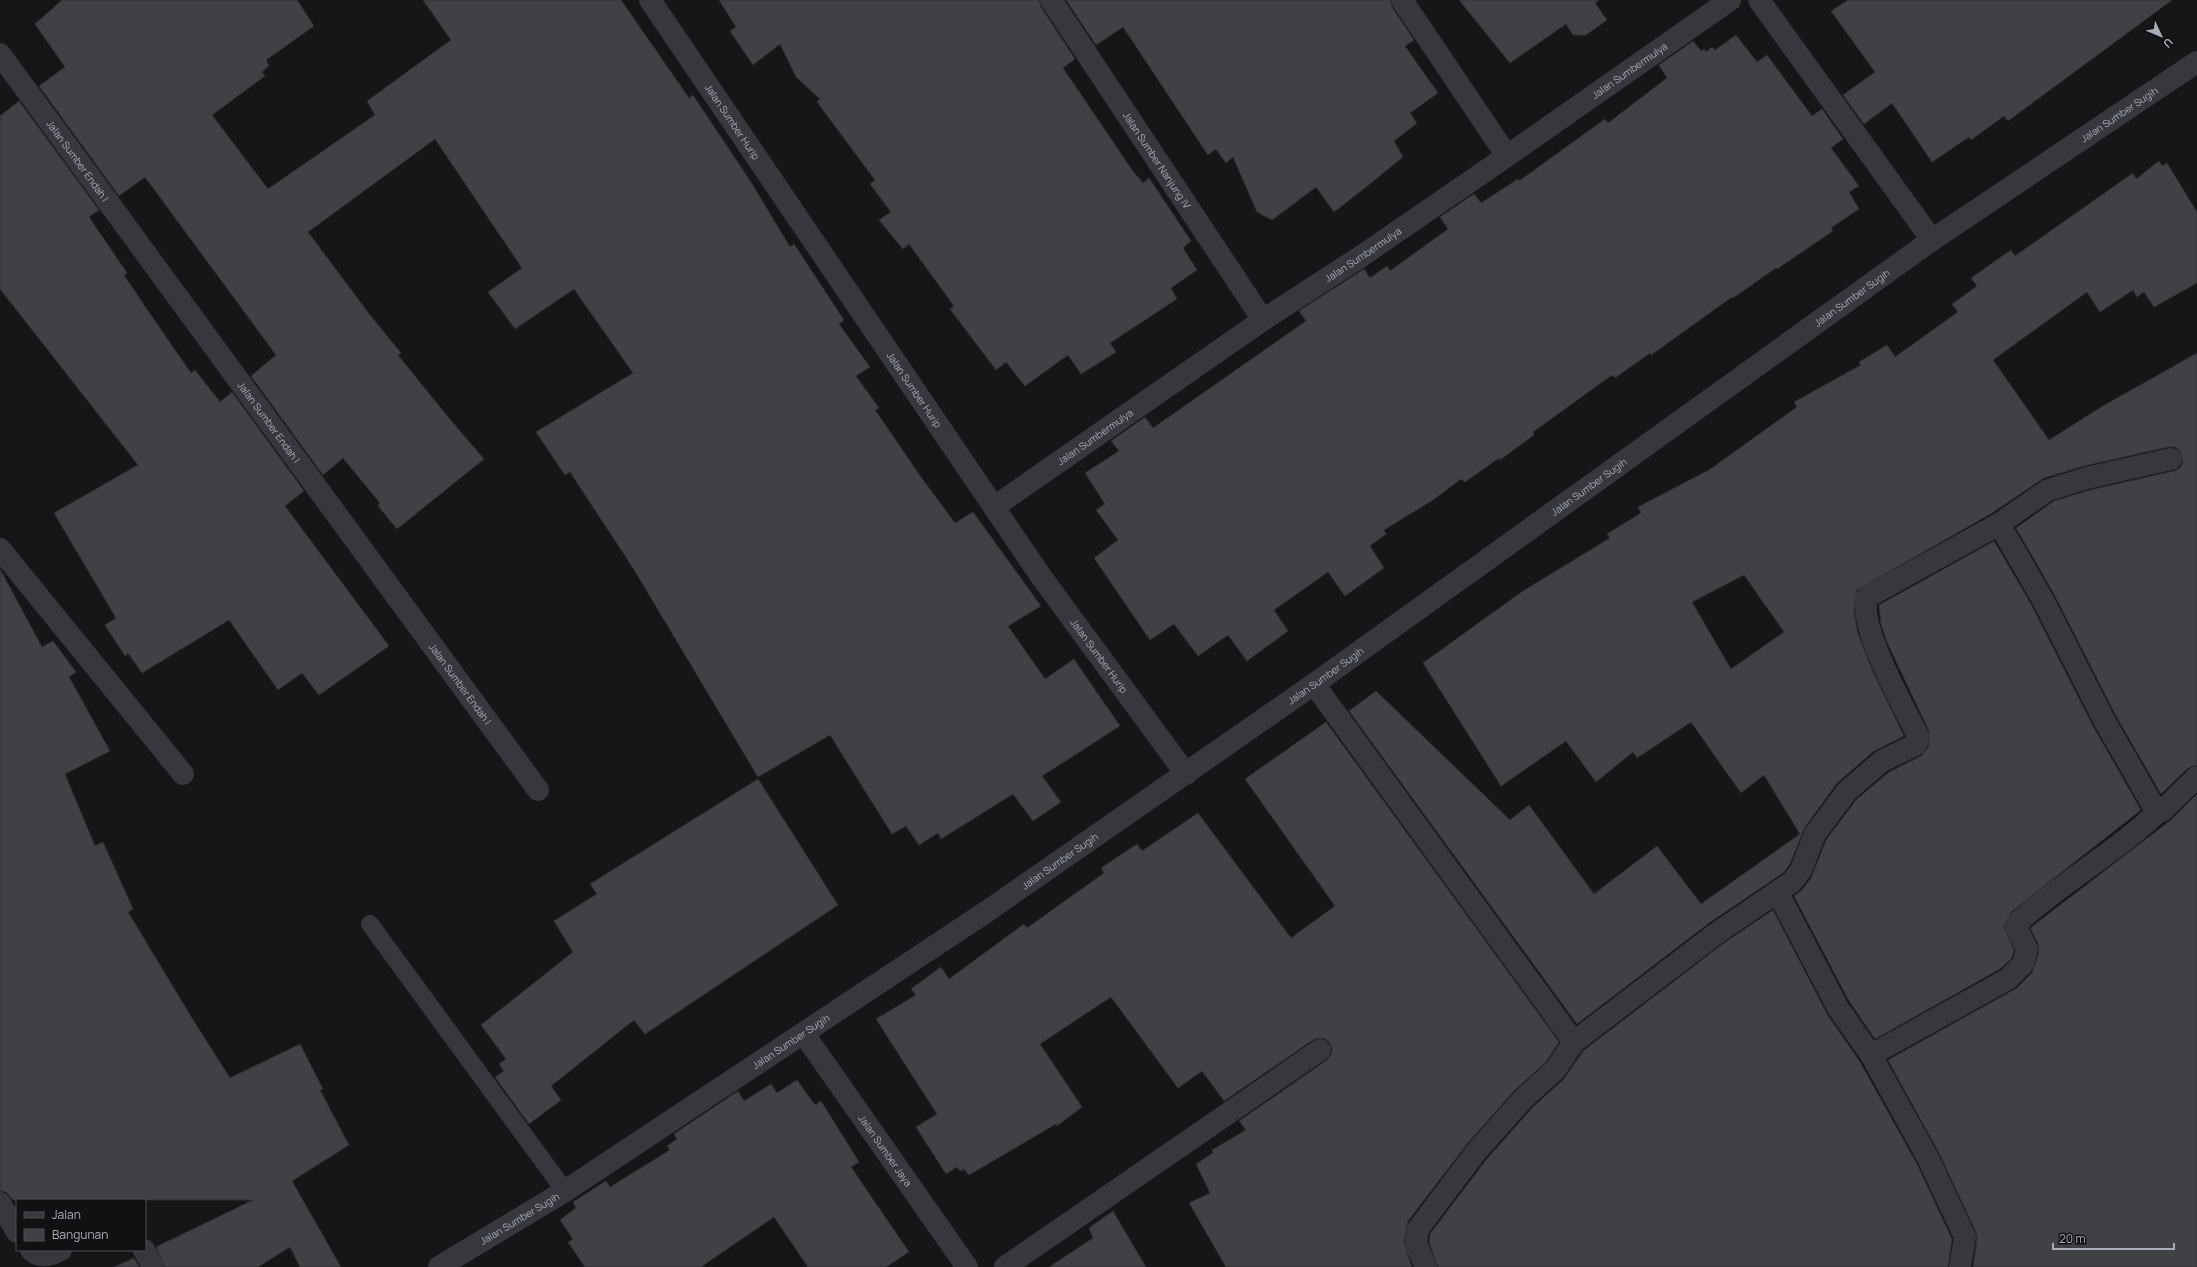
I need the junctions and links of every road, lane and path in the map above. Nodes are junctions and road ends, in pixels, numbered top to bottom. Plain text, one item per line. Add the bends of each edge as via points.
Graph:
1 (650, 0) edge
2 (1051, 0) edge
3 (1402, 0) edge
4 (1730, 0) edge
5 (1759, 0) edge
6 (0, 54) edge
7 (2197, 62) edge
8 (1507, 156) junction
9 (1932, 240) junction
10 (1263, 320) junction
11 (2171, 459) dead end
12 (994, 507) junction
13 (1998, 524) junction
14 (0, 549) edge
15 (1314, 684) junction
16 (183, 774) dead end
17 (1186, 774) junction
18 (2197, 777) edge
19 (538, 790) dead end
20 (2159, 811) junction
21 (1778, 893) junction
22 (370, 924) dead end
23 (804, 1034) junction
24 (1574, 1042) junction
25 (1320, 1050) dead end
26 (1871, 1055) junction
27 (565, 1191) junction
28 (0, 1203) edge
29 (16, 1230) edge
30 (32, 1251) edge
31 (58, 1251) edge
32 (145, 1251) edge
33 (153, 1267) edge
34 (439, 1267) edge
35 (967, 1267) edge
36 (1005, 1267) edge
37 (1426, 1267) edge
38 (1960, 1267) edge

1 - 12 street, Jalan Sumber Hurip
2 - 10 street, Jalan Sumber Nanjung IV
3 - 8 street
4 - 8 street, Jalan Sumbermulya
5 - 9 street
6 - 19 street, Jalan Sumber Endah I
7 - 9 street, Jalan Sumber Sugih
8 - 10 street, Jalan Sumbermulya
9 - 15 street, Jalan Sumber Sugih
10 - 12 street, Jalan Sumbermulya
11 - 13 street via 2048,490
12 - 17 street, Jalan Sumber Hurip via 1040,575
13 - 20 street via 2042,598 2104,720
13 - 21 street via 1867,597 1865,604 1875,647 1918,740 1910,748 1882,761 1847,791 1815,834 1801,870 1792,882
14 - 16 street
15 - 17 street, Jalan Sumber Sugih
15 - 24 street
17 - 23 street, Jalan Sumber Sugih via 990,910
18 - 20 street
20 - 26 street via 2138,831 2019,921 2016,927 2027,949 2023,964 2008,979
21 - 24 street via 1717,933
21 - 26 street via 1838,1008
22 - 27 lane
23 - 27 street, Jalan Sumber Sugih
23 - 35 street, Jalan Sumber Jaya
24 - 37 street via 1555,1070 1523,1099 1476,1152 1418,1229 1416,1244
25 - 36 street
26 - 38 street via 1928,1158 1964,1237
27 - 34 street, Jalan Sumber Sugih
28 - 29 street
30 - 31 street via 43,1256
32 - 33 street

